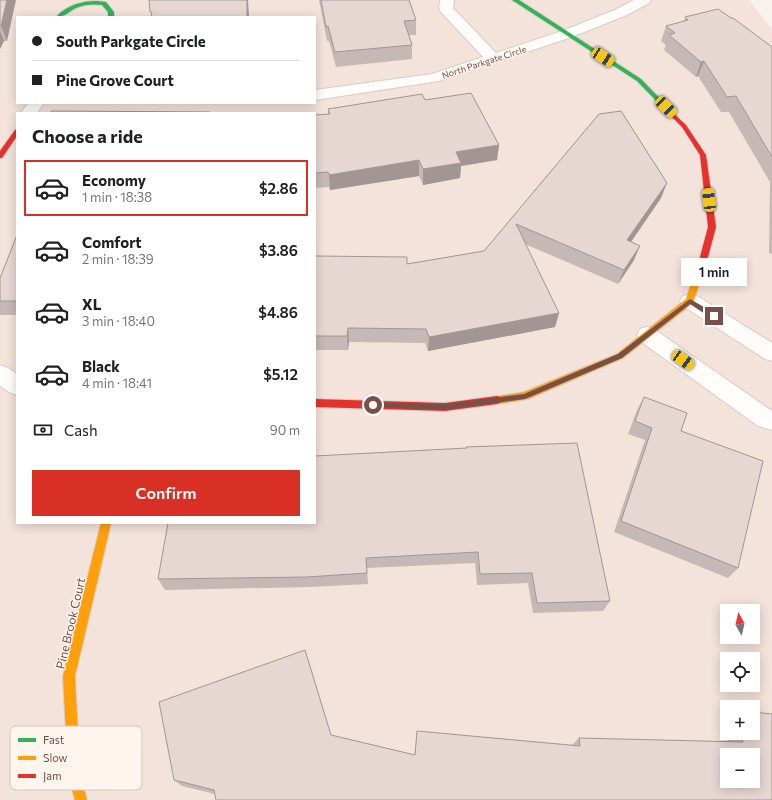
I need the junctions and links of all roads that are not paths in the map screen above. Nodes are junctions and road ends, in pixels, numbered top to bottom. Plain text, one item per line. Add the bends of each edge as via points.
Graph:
1 (447, 0) edge
2 (515, 0) edge
3 (644, 0) edge
4 (60, 16) edge
5 (111, 16) edge
6 (567, 34) junction
7 (494, 59) junction
8 (316, 95) edge
9 (16, 132) edge
10 (0, 156) edge
11 (690, 301) junction
12 (647, 334) junction
13 (772, 353) edge
14 (0, 374) edge
15 (16, 385) edge
16 (316, 403) edge
17 (772, 421) edge
18 (106, 524) edge
19 (72, 726) edge
20 (78, 790) edge
21 (81, 800) edge

1 - 7 street via 446,9
2 - 6 street
3 - 6 street, North Parkgate Circle via 622,12
4 - 5 street via 68,8 87,2 104,3
6 - 7 street, North Parkgate Circle
6 - 11 street via 639,80 684,126 703,155 712,228
7 - 8 street, North Parkgate Circle via 434,78
9 - 10 street
11 - 12 street
11 - 13 street
12 - 16 street via 620,356 525,396 445,407
12 - 17 street
14 - 15 street
18 - 19 street, Pine Brook Court via 70,676
20 - 21 street, Pine Brook Court

